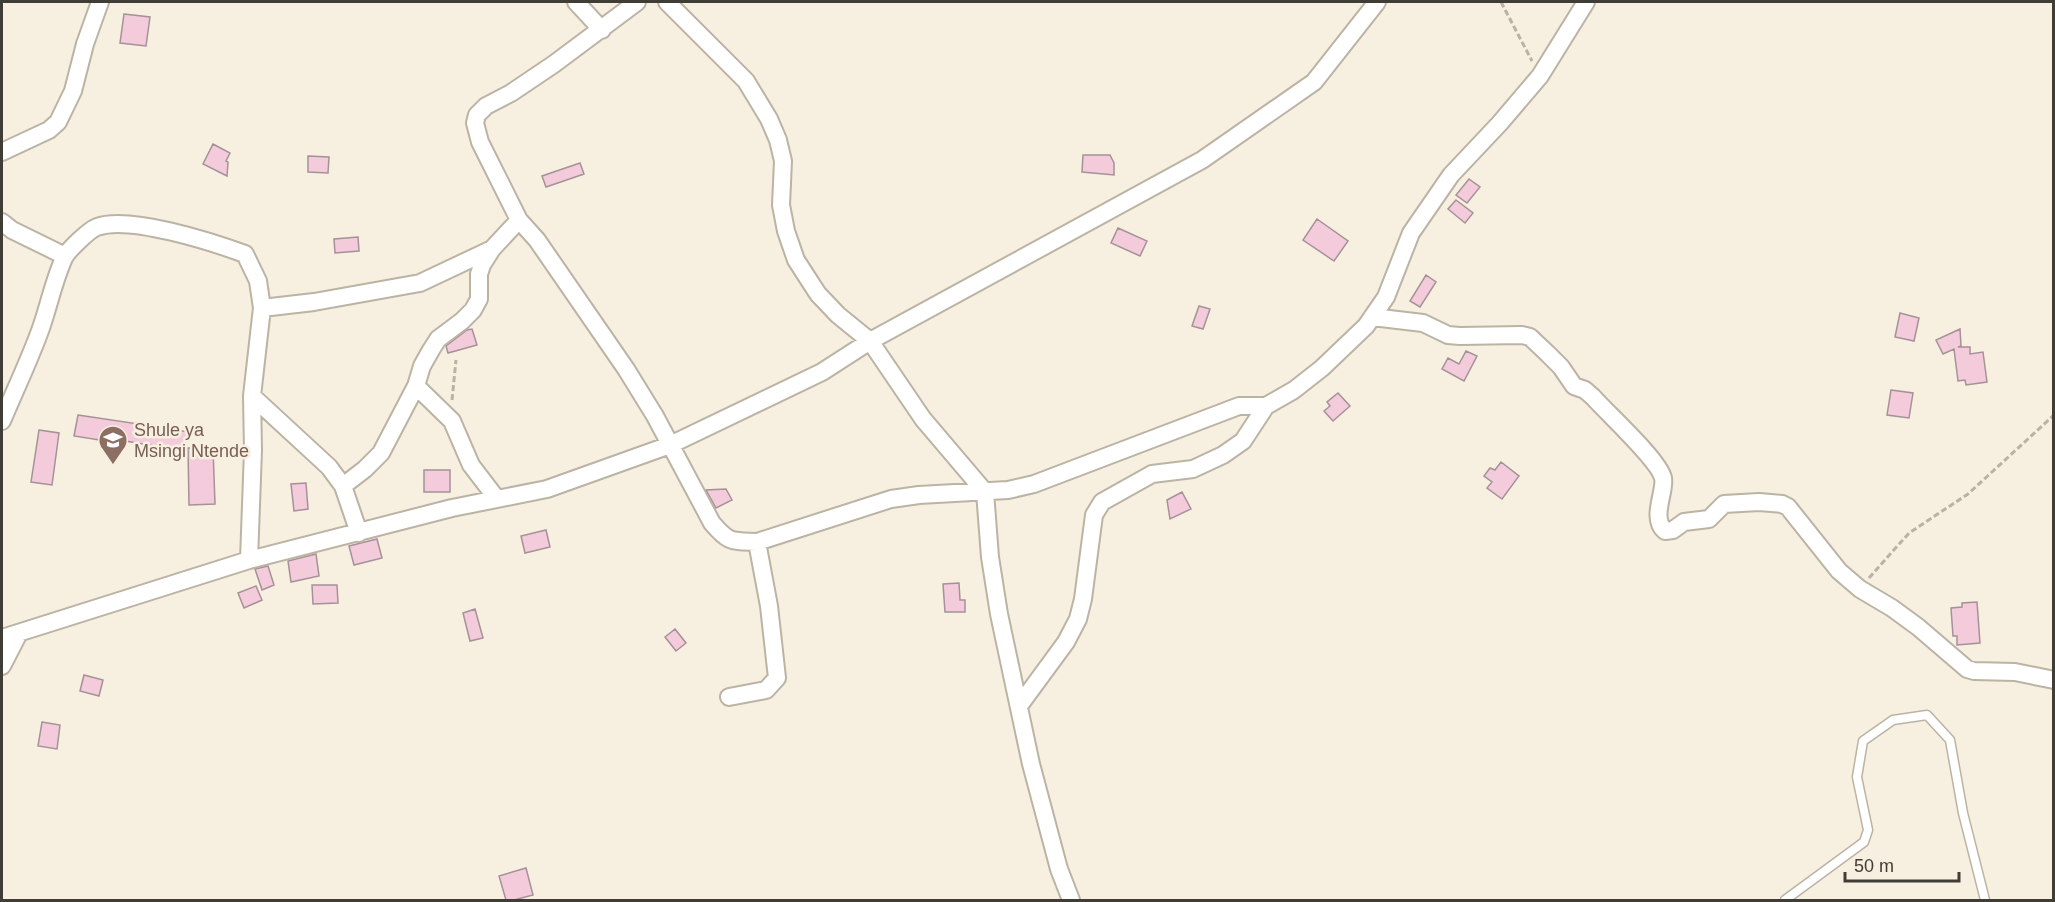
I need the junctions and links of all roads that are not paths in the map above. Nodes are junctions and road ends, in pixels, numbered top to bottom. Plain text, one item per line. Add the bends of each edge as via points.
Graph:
1 (100, 2) edge
2 (576, 2) edge
3 (637, 2) edge
4 (667, 2) edge
5 (1377, 2) edge
6 (1586, 2) edge
7 (602, 30) junction
8 (2, 152) edge
9 (519, 220) junction
10 (2, 222) edge
11 (492, 249) junction
12 (65, 256) junction
13 (262, 308) junction
14 (1372, 317) junction
15 (870, 341) junction
16 (416, 386) junction
17 (252, 396) junction
18 (1266, 406) junction
19 (2, 421) edge
20 (670, 445) junction
21 (343, 486) junction
22 (985, 492) junction
23 (497, 499) junction
24 (359, 533) junction
25 (757, 542) junction
26 (249, 560) junction
27 (20, 633) junction
28 (2, 638) edge
29 (2, 666) edge
30 (2054, 680) edge
31 (729, 697) dead end
32 (1019, 706) junction
33 (1071, 900) edge
34 (1785, 900) edge
35 (1985, 900) edge

1 - 8 street via 74,91 58,122
2 - 7 street
3 - 7 street
4 - 15 street via 746,81 759,101 778,140 783,161 781,205 796,260 818,294
5 - 15 street via 1314,82 1202,160
6 - 14 street via 1540,76 1451,175 1411,233 1386,297
7 - 9 street via 477,115 474,123 480,142
9 - 11 street
9 - 20 street via 626,369
10 - 12 street
11 - 13 street via 420,283
11 - 16 street via 479,274 479,299 462,321 438,339 422,366
12 - 13 street via 96,227 110,224 136,224 219,245 244,254 258,281
12 - 19 street via 40,330
13 - 17 street
14 - 18 street via 1322,368
14 - 30 street via 1423,324 1448,335 1530,337 1561,367 1574,386 1585,390 1642,447 1660,471 1662,529 1670,531 1684,522 1709,519 1731,502 1782,504 1839,571 1918,627 1967,669 2015,672
15 - 20 street via 822,372
15 - 22 street via 923,419
16 - 21 street via 381,453
16 - 23 street via 452,421 471,465
17 - 21 street via 329,467
17 - 26 street
18 - 22 street via 1239,406 1034,484
18 - 32 street via 1243,441 1223,455 1193,469 1152,474 1102,502 1094,515 1078,618 1066,642
20 - 23 street via 547,489
20 - 25 street via 724,538
21 - 24 street
22 - 25 street via 891,499
22 - 32 street via 994,583
23 - 24 street
24 - 26 street
25 - 31 street via 777,678 766,690
26 - 27 street
27 - 28 street
27 - 29 street
32 - 33 street via 1056,858
34 - 35 lane via 1864,842 1868,830 1857,777 1863,741 1893,720 1927,716 1950,740

